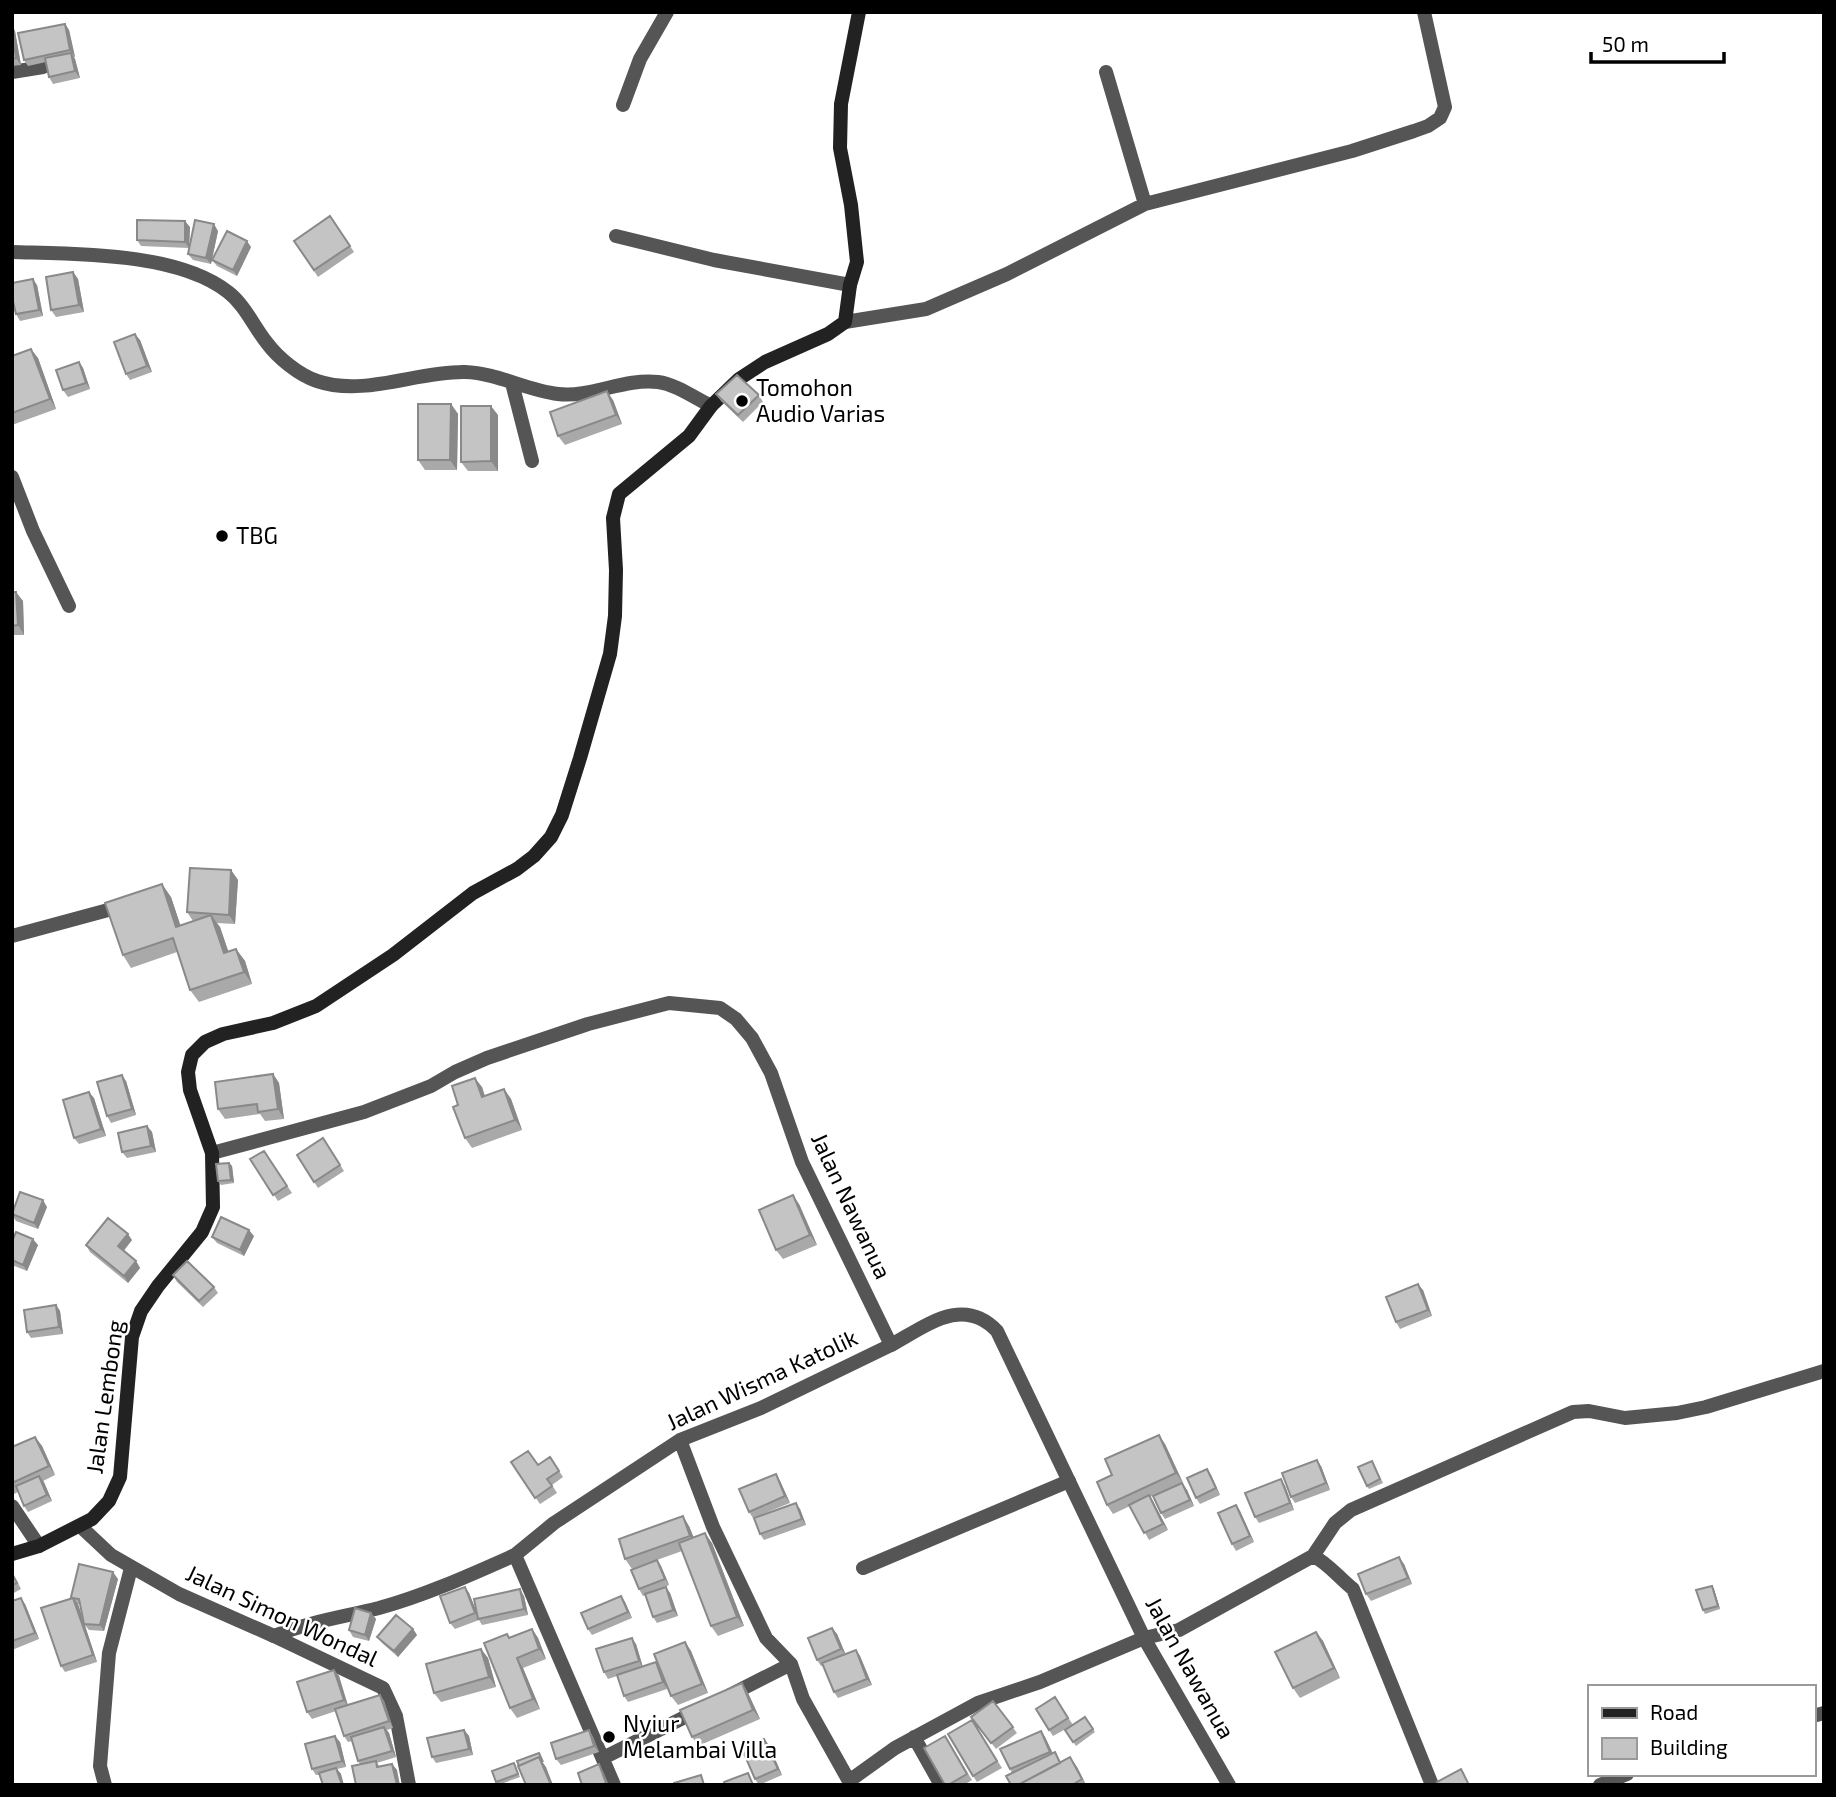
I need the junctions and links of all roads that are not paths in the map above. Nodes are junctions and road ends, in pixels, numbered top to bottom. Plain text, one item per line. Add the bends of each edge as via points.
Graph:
1 (667, 12) edge
2 (859, 12) edge
3 (1424, 12) edge
4 (44, 68) edge
5 (12, 72) edge
6 (1106, 72) dead end
7 (623, 105) dead end
8 (1144, 204) junction
9 (615, 236) dead end
10 (12, 252) edge
11 (850, 285) junction
12 (845, 322) junction
13 (512, 383) junction
14 (711, 406) junction
15 (532, 461) dead end
16 (12, 477) edge
17 (69, 606) dead end
18 (123, 906) edge
19 (12, 936) edge
20 (212, 1153) junction
21 (891, 1345) junction
22 (1824, 1371) edge
23 (680, 1440) junction
24 (1069, 1481) junction
25 (12, 1506) edge
26 (80, 1526) junction
27 (39, 1546) junction
28 (12, 1555) edge
29 (515, 1555) junction
30 (1312, 1556) junction
31 (131, 1568) junction
32 (863, 1568) dead end
33 (274, 1636) junction
34 (1144, 1638) junction
35 (791, 1664) junction
36 (914, 1737) junction
37 (603, 1758) junction
38 (1622, 1776) edge
39 (847, 1783) edge
40 (105, 1785) edge
41 (409, 1785) edge
42 (614, 1785) edge
43 (941, 1785) edge
44 (1229, 1785) edge
45 (1432, 1785) edge
46 (1600, 1785) edge

1 - 7 street via 640,59
2 - 11 main road via 841,104 840,148 857,262
3 - 8 street via 1444,93 1446,107 1440,118 1352,151
4 - 5 street
6 - 8 street
8 - 12 street via 1007,274 926,309
9 - 11 street
10 - 13 street via 142,261 204,277 230,293 290,366 316,381 361,385 465,372
11 - 12 main road
12 - 14 main road via 765,362 738,379
13 - 14 street via 561,395 637,382 661,383
13 - 15 street
14 - 20 main road, Jalan Lembong via 689,436 619,494 613,518 615,617 610,654 562,815 551,837 517,869 473,893 393,955 316,1006 205,1042 192,1055 188,1072
16 - 17 street
18 - 19 street
20 - 21 street, Jalan Nawanua via 364,1112 487,1058 588,1024 669,1003 720,1008 751,1038 771,1073 802,1162
20 - 26 main road, Jalan Lembong via 213,1208 202,1232 141,1311 132,1337 120,1478 109,1501
21 - 23 street, Jalan Wisma Katolik via 761,1408
21 - 24 street, Jalan Nawanua via 954,1314 986,1319 1007,1349
22 - 30 street via 1677,1413 1625,1418 1589,1410 1573,1412 1351,1510 1335,1523
23 - 29 street, Jalan Wisma Katolik via 554,1523
23 - 35 street via 713,1527 766,1638
24 - 32 street
24 - 34 street, Jalan Nawanua
25 - 27 street
26 - 27 main road, Jalan Lembong
26 - 31 street, Jalan Simon Wondal
27 - 28 main road, Jalan Lembong
29 - 33 street, Jalan Wisma Katolik via 415,1597 317,1620
29 - 37 street
30 - 34 street via 1179,1630
30 - 45 street via 1324,1561 1353,1589
31 - 33 street, Jalan Simon Wondal
31 - 40 street via 109,1653 100,1766
33 - 41 street, Jalan Simon Wondal via 383,1688 396,1716
34 - 36 street via 978,1703
34 - 44 street, Jalan Nawanua
35 - 37 street
35 - 39 street via 803,1699
36 - 39 street
36 - 43 street
37 - 42 street
38 - 46 street

